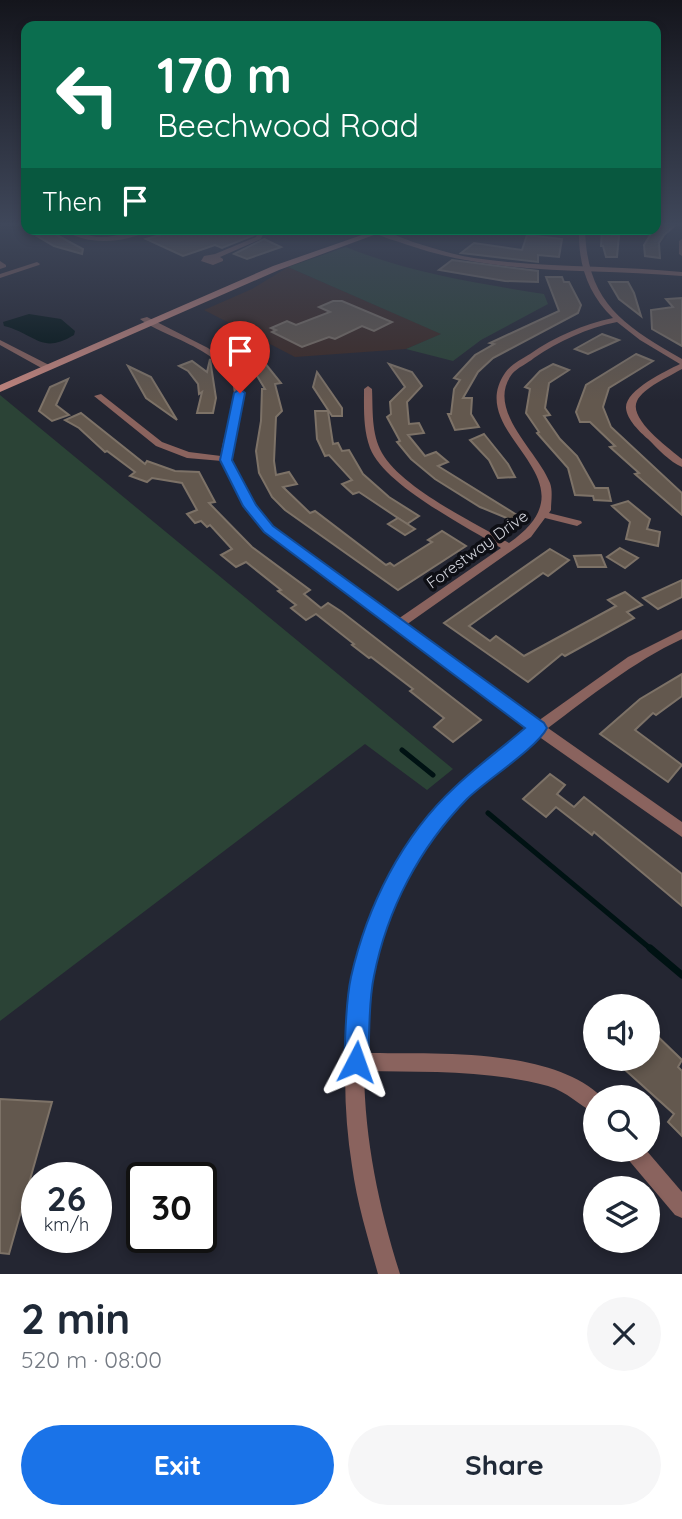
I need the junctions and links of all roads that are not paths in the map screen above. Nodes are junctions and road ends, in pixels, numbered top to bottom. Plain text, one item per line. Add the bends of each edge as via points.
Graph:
1 (243, 282) edge
2 (591, 282) edge
3 (617, 320) junction
4 (148, 321) junction
5 (0, 342) edge
6 (682, 364) edge
7 (44, 365) junction
8 (0, 379) edge
9 (0, 389) edge
10 (369, 389) dead end
11 (98, 396) dead end
12 (226, 460) junction
13 (682, 464) edge
14 (545, 515) junction
15 (577, 523) dead end
16 (508, 547) junction
17 (399, 624) junction
18 (682, 634) edge
19 (538, 728) junction
20 (682, 830) edge
21 (356, 1062) junction
22 (583, 1092) edge
23 (644, 1162) edge
24 (682, 1208) edge
25 (389, 1274) edge

1 - 4 main road
2 - 3 street
3 - 6 street
3 - 14 street, Forestway Drive via 592,324 520,361 499,391 503,419 545,476
4 - 7 main road
4 - 12 street via 209,353 235,377 240,393
5 - 7 street
6 - 13 street via 640,392 630,410 637,424
7 - 8 main road
7 - 9 main road
10 - 16 street via 370,434 377,454 396,476
11 - 12 street via 159,444 187,455
12 - 17 street via 268,529
14 - 15 street
14 - 16 street, Forestway Drive via 540,524
16 - 17 street, Forestway Drive
17 - 19 street
18 - 19 street via 629,662
19 - 20 street
19 - 21 street via 461,793 425,833 403,867 385,905 362,977
21 - 22 street via 523,1070
21 - 25 street via 355,1135 371,1216
23 - 24 street

